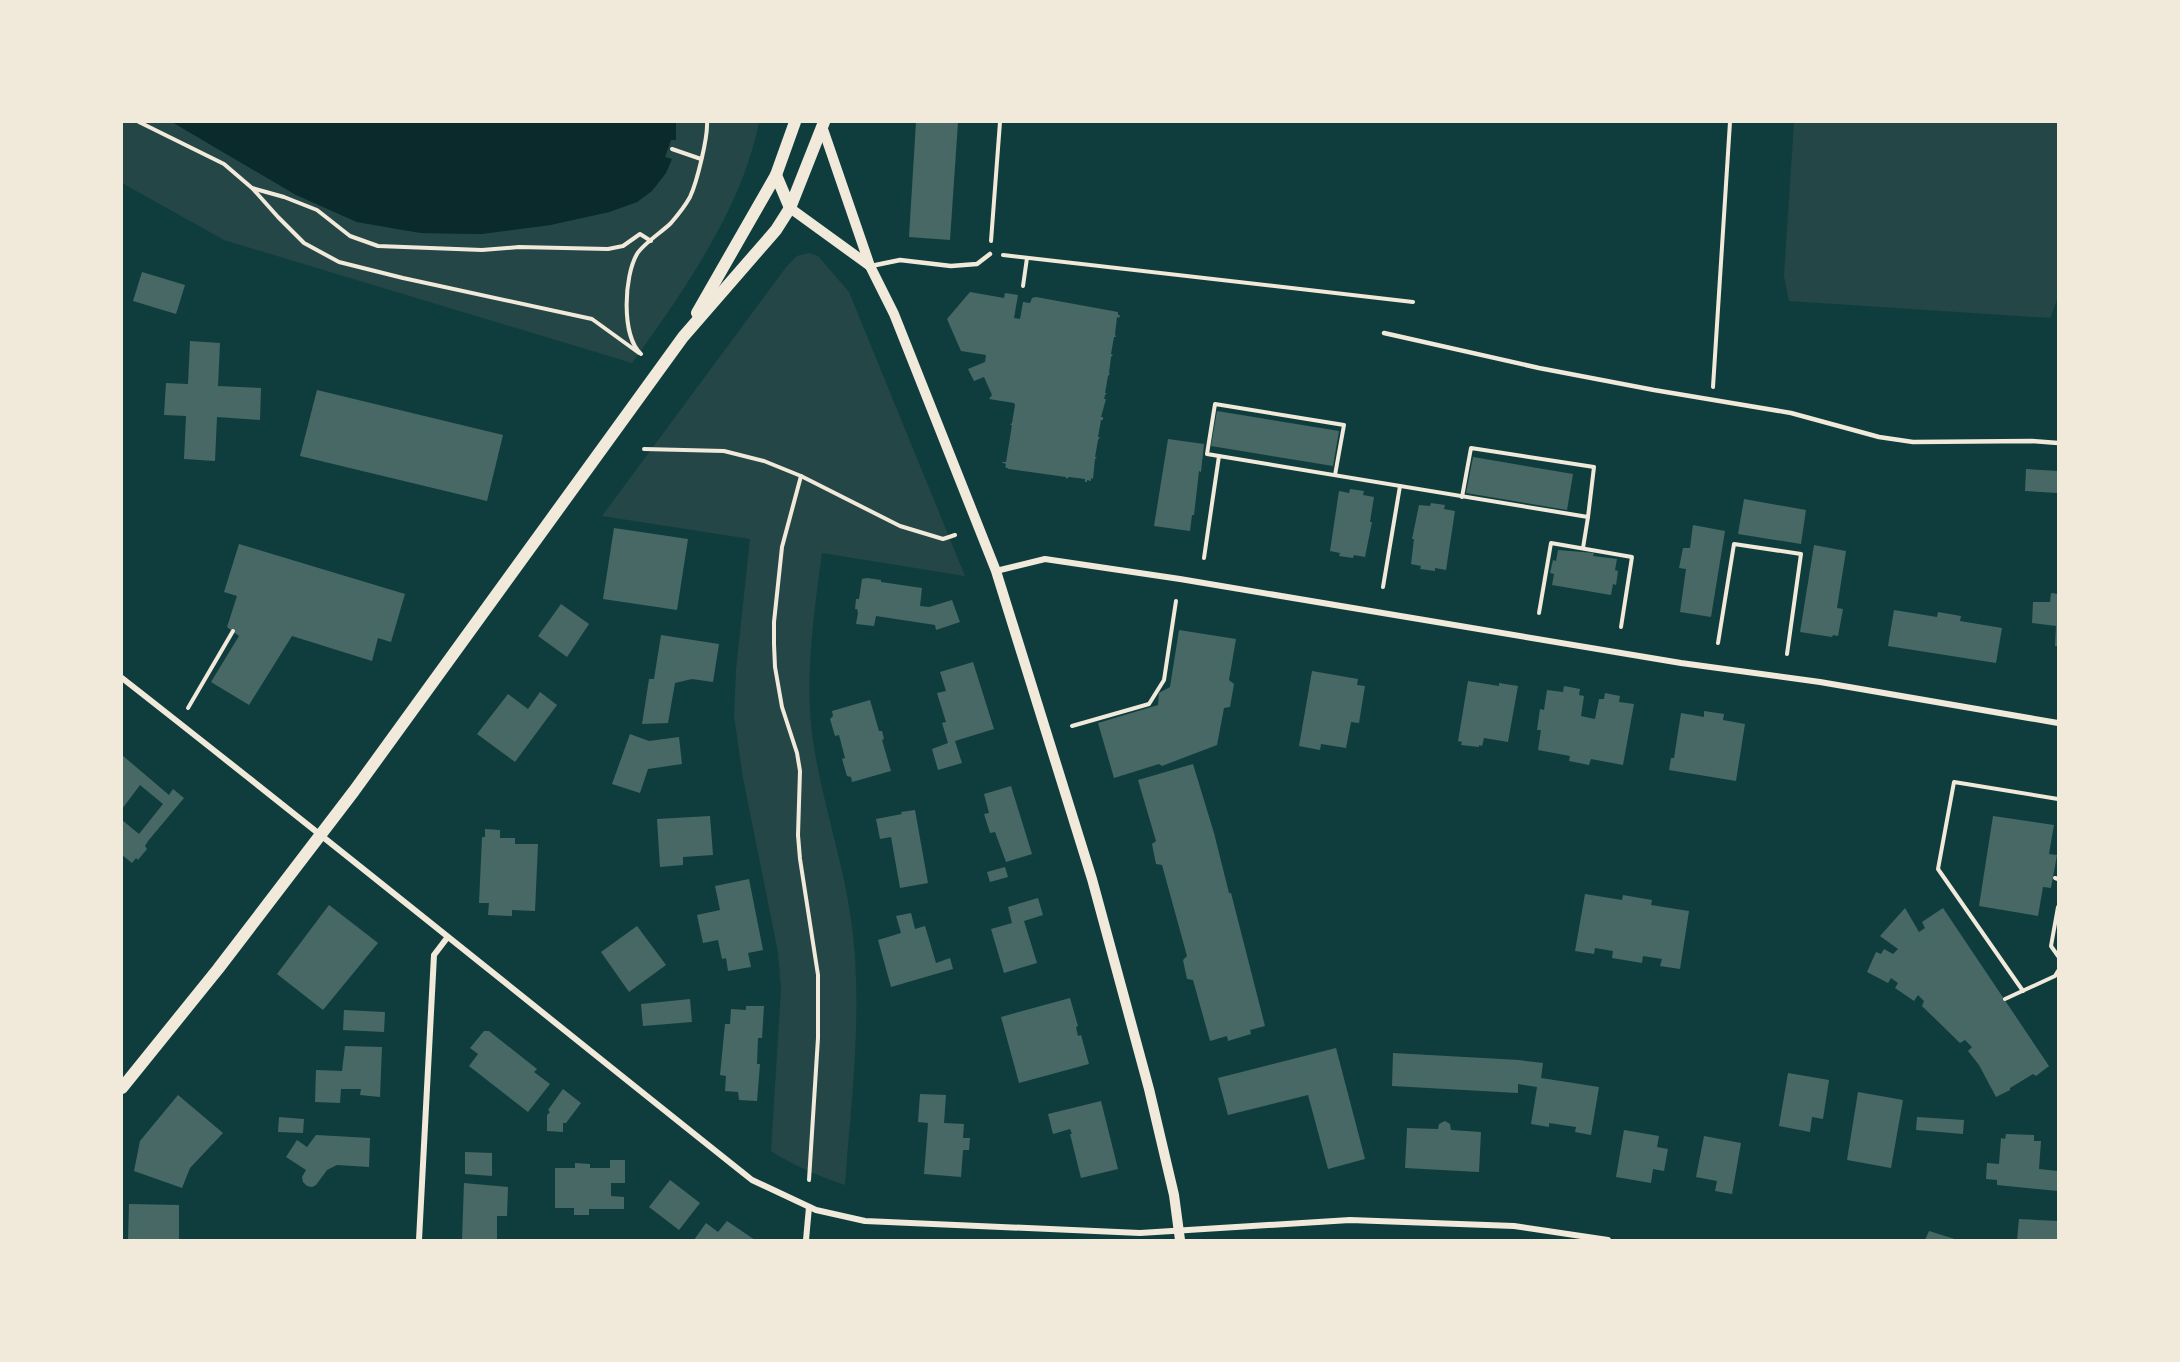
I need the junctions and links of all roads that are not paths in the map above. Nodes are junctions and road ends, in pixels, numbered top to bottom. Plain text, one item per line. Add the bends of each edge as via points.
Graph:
1 (795, 122) edge
2 (824, 125) edge
3 (776, 175) junction
4 (790, 208) junction
5 (990, 254) road end
6 (870, 266) junction
7 (1384, 333) dead end
8 (683, 338) junction
9 (2058, 443) edge
10 (996, 571) junction
11 (122, 678) edge
12 (2058, 723) edge
13 (321, 834) junction
14 (447, 938) junction
15 (122, 1088) edge
16 (809, 1207) junction
17 (1180, 1236) edge
18 (419, 1240) edge
19 (806, 1240) edge
20 (1608, 1240) edge

1 - 3 main road
2 - 4 main road
2 - 6 street
3 - 4 main road
3 - 8 main road
4 - 6 street
4 - 8 main road via 776,230
5 - 6 lane via 977,264 951,266 900,260
6 - 10 street via 894,314
7 - 9 lane via 1539,368 1791,413 1879,437 1913,442
8 - 13 main road
10 - 12 street via 1046,560 1180,579
10 - 17 street via 1092,879 1149,1089
11 - 13 street
13 - 14 street
13 - 15 main road
14 - 16 street via 752,1180
14 - 18 street via 434,956
16 - 17 street via 865,1221
16 - 19 street
17 - 20 street via 1350,1220 1514,1226

